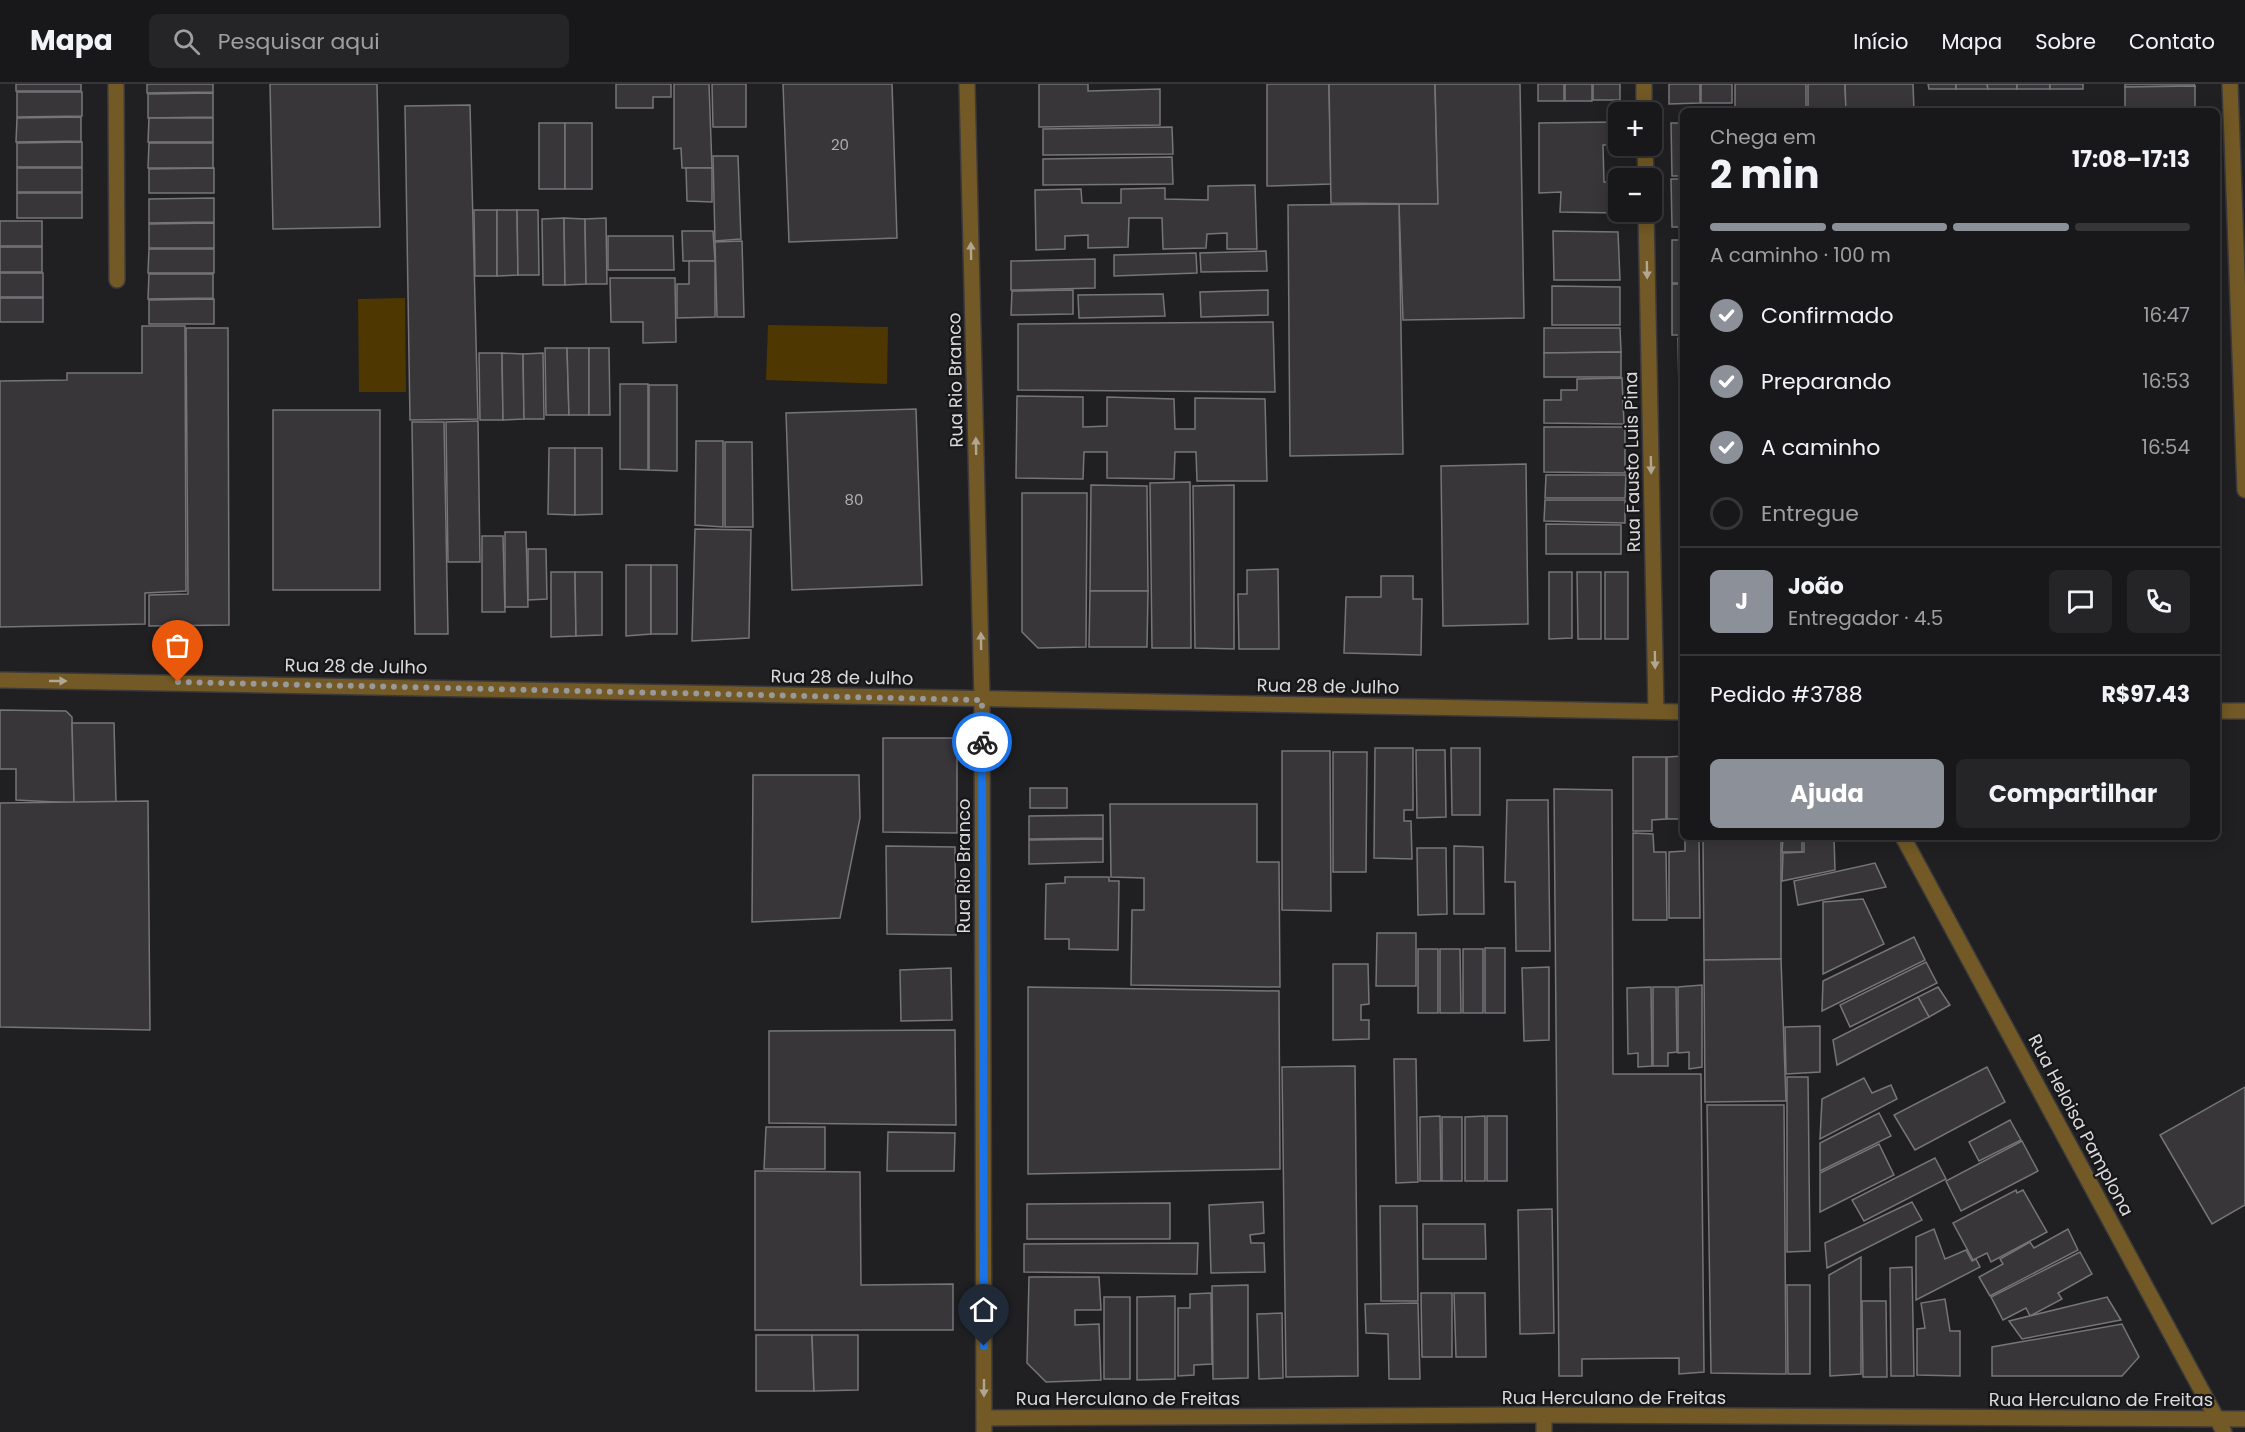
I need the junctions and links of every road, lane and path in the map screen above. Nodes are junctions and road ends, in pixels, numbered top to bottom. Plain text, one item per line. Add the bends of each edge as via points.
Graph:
1 (116, 84) edge
2 (967, 84) edge
3 (1644, 84) edge
4 (2230, 84) edge
5 (1644, 102) edge
6 (1646, 222) edge
7 (117, 280) dead end
8 (2245, 490) edge
9 (0, 680) edge
10 (982, 700) junction
11 (1656, 711) junction
12 (2220, 711) edge
13 (2245, 711) edge
14 (1680, 712) edge
15 (1906, 840) edge
16 (1544, 1415) junction
17 (2245, 1419) edge
18 (984, 1425) edge
19 (2220, 1426) edge
20 (1544, 1432) edge

1 - 7 street
10 -> 2 street, Rua Rio Branco
3 - 5 street
4 - 8 street
6 -> 11 street, Rua Fausto Luis Pina
9 -> 10 street, Rua 28 de Julho
10 - 11 street, Rua 28 de Julho
10 -> 18 street, Rua Rio Branco
11 - 14 street, Rua 28 de Julho
12 - 13 street
15 - 19 street, Rua Heloisa Pamplona
16 - 18 street, Rua Herculano de Freitas
16 - 19 street, Rua Herculano de Freitas
16 - 20 street
17 - 19 street, Rua Herculano de Freitas

